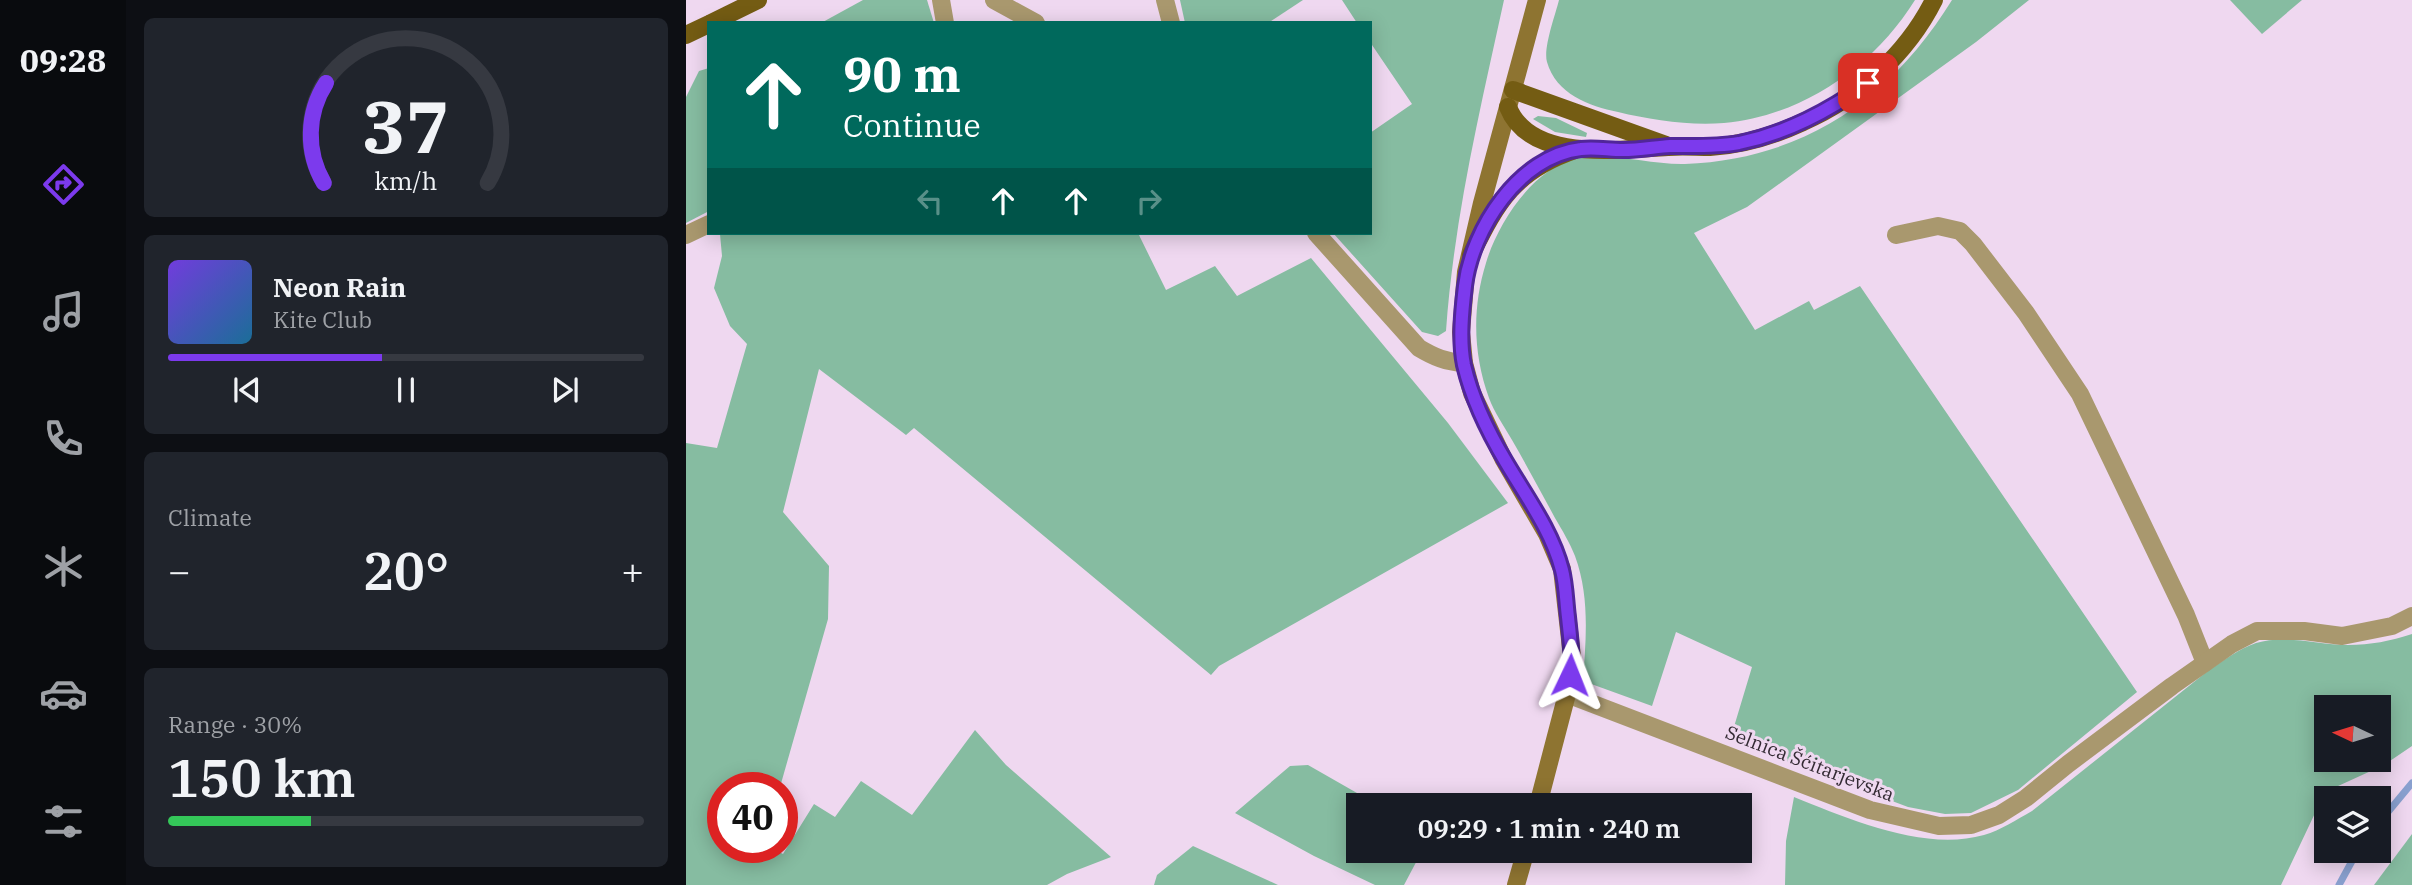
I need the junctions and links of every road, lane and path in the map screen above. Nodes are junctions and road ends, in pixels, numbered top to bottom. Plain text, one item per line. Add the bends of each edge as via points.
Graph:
1 (758, 0) edge
2 (941, 0) edge
3 (994, 0) edge
4 (1165, 0) edge
5 (1537, 0) edge
6 (1934, 0) edge
7 (714, 21) edge
8 (945, 21) edge
9 (1032, 21) edge
10 (1170, 21) edge
11 (707, 24) edge
12 (686, 35) edge
13 (1510, 98) junction
14 (1669, 146) junction
15 (1580, 149) junction
16 (707, 225) edge
17 (686, 235) edge
18 (1318, 235) edge
19 (1896, 235) dead end
20 (1471, 255) junction
21 (1464, 363) junction
22 (2412, 616) edge
23 (2204, 663) junction
24 (1567, 694) junction
25 (1541, 793) edge
26 (1522, 863) edge
27 (1516, 885) edge

1 - 7 main road
2 - 8 street
3 - 9 street
4 - 10 street
5 - 13 street
6 - 14 main road via 1896,55 1838,104 1804,122 1750,140
11 - 12 main road
13 - 14 main road
13 - 15 main road via 1513,120 1536,138
13 - 20 street
14 - 15 main road
15 - 20 main road via 1526,174 1487,221
16 - 17 street
18 - 21 street via 1419,348 1434,358
19 - 23 street via 1938,226 1960,231 2026,313 2080,394 2186,615
20 - 21 street via 1463,300
21 - 24 street via 1486,423 1562,569 1572,657
22 - 23 street, Selnica Šćitarjevska via 2392,626 2342,636 2257,631
23 - 24 street, Selnica Šćitarjevska via 2026,798 1971,825 1939,826 1870,810
24 - 25 street
26 - 27 street

